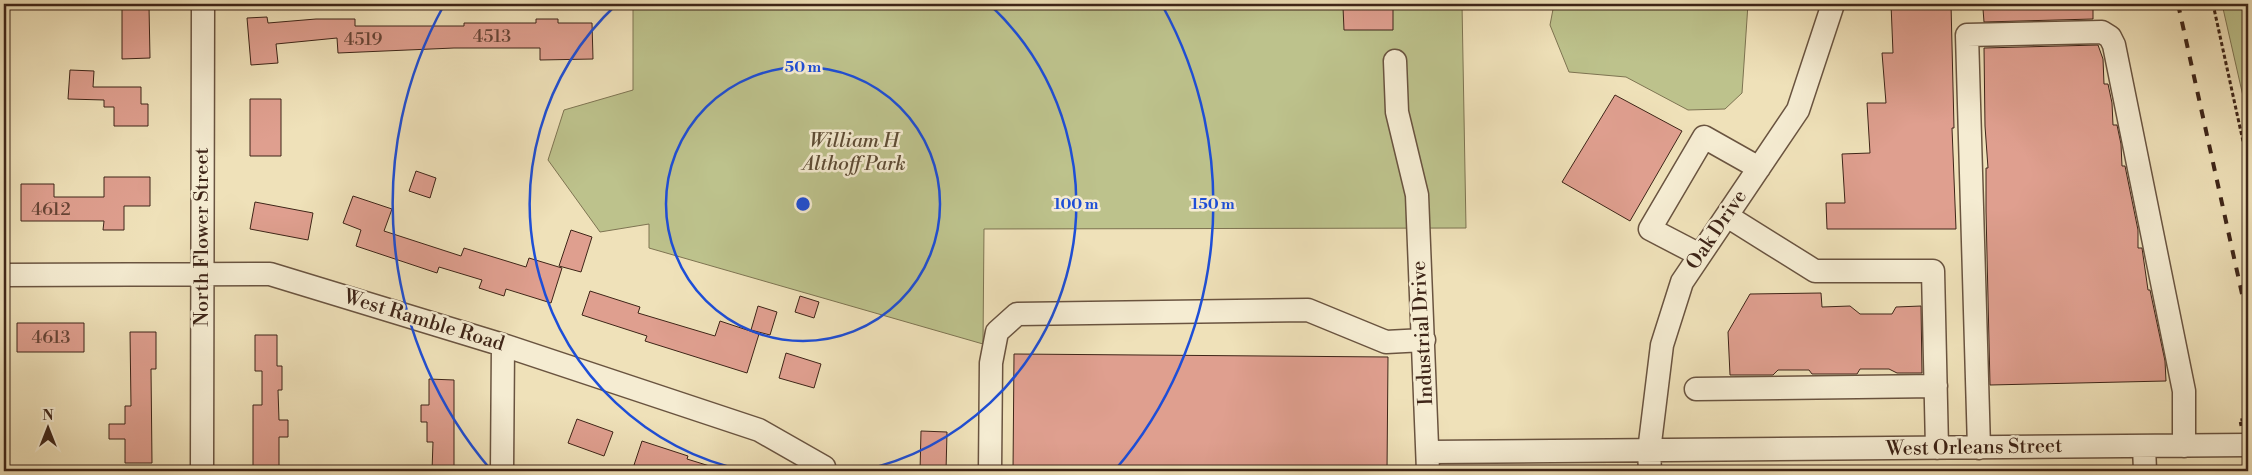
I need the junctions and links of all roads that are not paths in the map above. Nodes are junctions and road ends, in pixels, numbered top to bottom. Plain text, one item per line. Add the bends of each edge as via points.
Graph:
1 (203, 4) edge
2 (1833, 4) edge
3 (1396, 61) dead end
4 (1760, 168) junction
5 (1727, 216) junction
6 (1700, 255) junction
7 (202, 274) junction
8 (4, 275) edge
9 (1424, 340) junction
10 (503, 345) junction
11 (1936, 386) junction
12 (1696, 389) dead end
13 (2248, 445) edge
14 (2144, 446) junction
15 (2184, 446) junction
16 (1937, 448) junction
17 (1979, 448) junction
18 (1649, 461) edge
19 (1429, 462) edge
20 (824, 469) edge
21 (202, 471) edge
22 (502, 471) edge
23 (990, 471) edge
24 (2145, 471) edge

1 - 7 street, North Flower Street
2 - 4 street, Oak Drive via 1798,110
3 - 9 street, Industrial Drive via 1397,112 1417,194
4 - 5 street, Oak Drive
4 - 6 street via 1704,137 1650,229
5 - 6 street, Oak Drive
5 - 11 street via 1815,271 1933,271
6 - 18 street, Oak Drive via 1682,282 1662,346
7 - 8 street, West Ramble Road
7 - 10 street, West Ramble Road via 270,274
7 - 21 street, North Flower Street
9 - 19 street, Industrial Drive
9 - 23 street via 1386,342 1308,310 1017,314 998,332 991,363
10 - 20 street, West Ramble Road via 759,430
10 - 22 street
11 - 12 street
11 - 16 street
13 - 15 street, West Orleans Street
14 - 15 street, West Orleans Street
14 - 17 street, West Orleans Street
14 - 24 street
15 - 17 street via 2184,391 2174,336 2114,45 2102,32 1967,34
16 - 17 street, West Orleans Street
16 - 18 street, West Orleans Street
18 - 19 street, West Orleans Street

